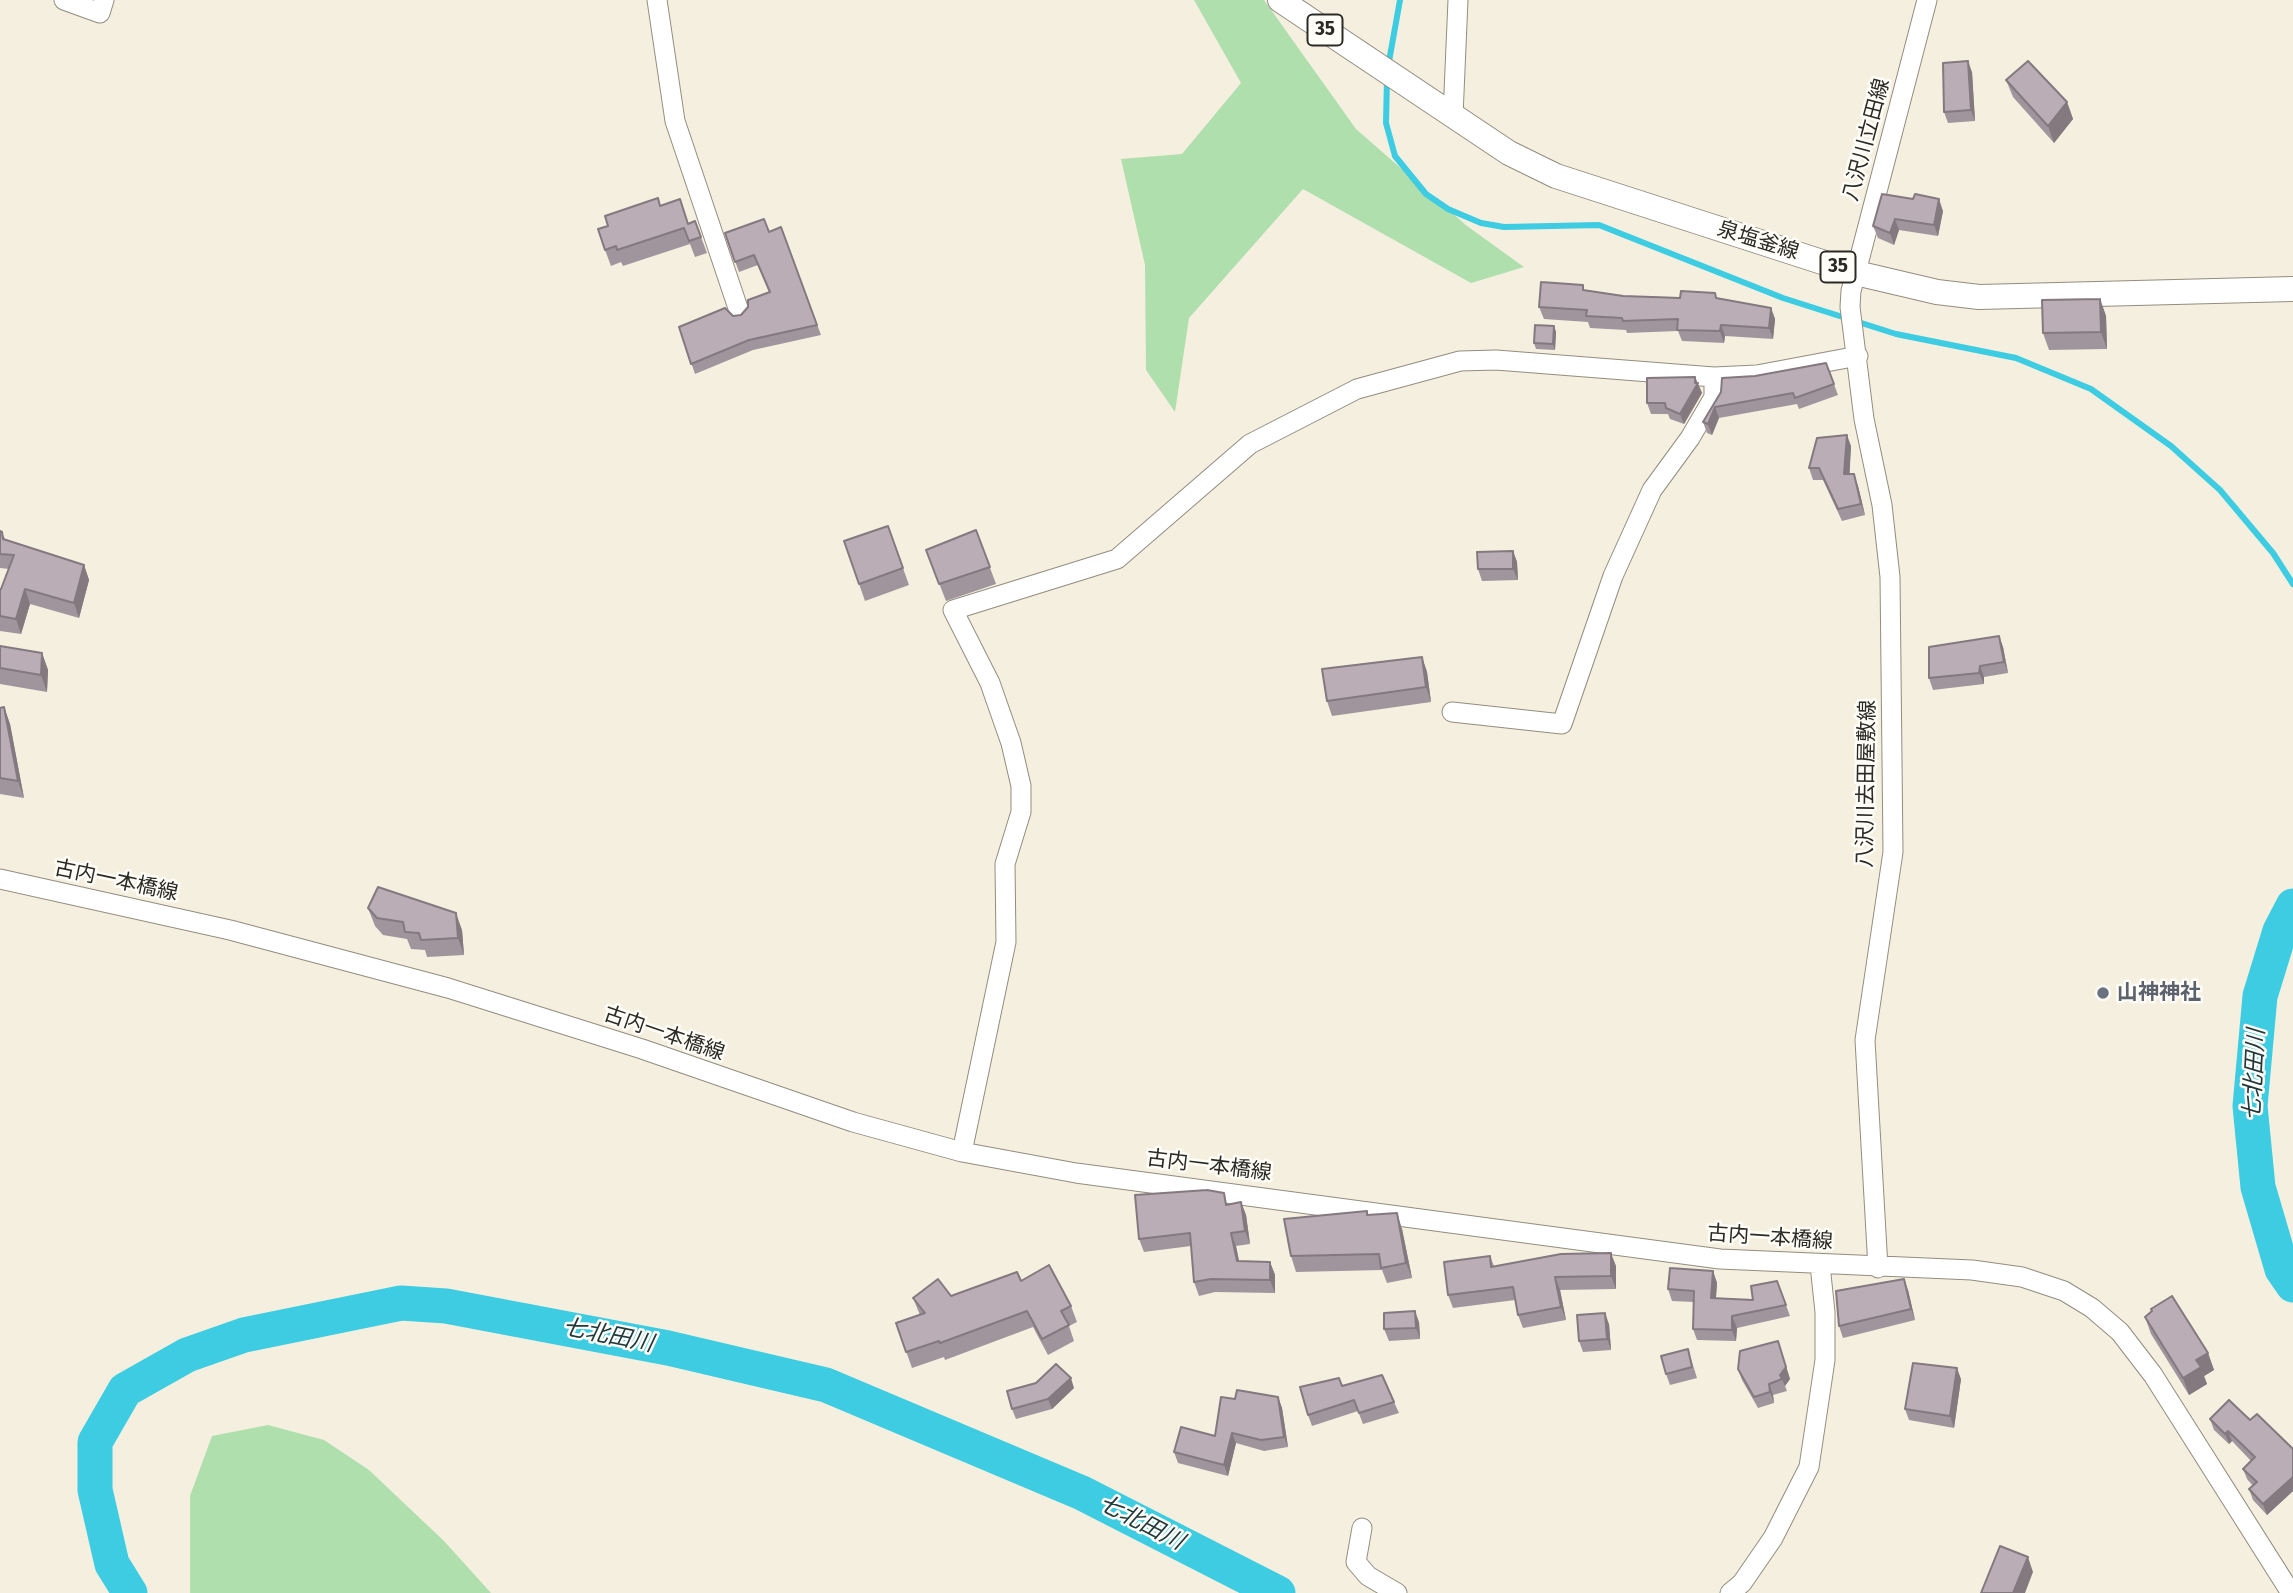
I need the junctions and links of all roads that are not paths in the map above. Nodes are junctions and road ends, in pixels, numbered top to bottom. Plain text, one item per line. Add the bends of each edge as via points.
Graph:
1 (64, 0) edge
2 (104, 0) edge
3 (657, 0) edge
4 (1280, 0) edge
5 (1458, 0) edge
6 (1927, 0) edge
7 (1453, 116) junction
8 (1854, 282) junction
9 (2293, 289) edge
10 (740, 314) edge
11 (1856, 349) junction
12 (1714, 377) junction
13 (1452, 712) dead end
14 (0, 880) edge
15 (962, 1152) junction
16 (1820, 1265) junction
17 (1878, 1268) junction
18 (1362, 1528) dead end
19 (1397, 1593) edge
20 (1730, 1593) edge
21 (2291, 1593) edge

1 - 2 street via 100,13
3 - 10 street via 675,121
4 - 7 main road, 泉塩釜線 / 35
5 - 7 street
6 - 8 street, 八沢川立田線
7 - 8 main road, 泉塩釜線 / 35 via 1509,153 1556,176
8 - 9 main road, 泉塩釜線 / 35 via 1979,297
8 - 11 street, 八沢川立田線
11 - 12 street via 1757,375
11 - 17 street, 八沢川去田屋敷線 via 1890,577 1893,852 1865,1040
12 - 13 street via 1714,397 1652,490 1613,576 1562,724
12 - 15 street via 1460,361 1356,388 1250,444 1117,559 953,610 990,683 1021,786 1021,812 1005,864 1006,942
14 - 15 street, 古内一本橋線 via 230,930 435,985 642,1049 853,1122
15 - 16 street, 古内一本橋線 via 1076,1172 1720,1259
16 - 17 street, 古内一本橋線
16 - 20 street via 1825,1360 1809,1467 1773,1538
17 - 21 street, 古内一本橋線 via 1972,1270 2022,1277 2064,1291 2092,1308 2120,1332 2153,1375
18 - 19 street via 1356,1562 1368,1576

